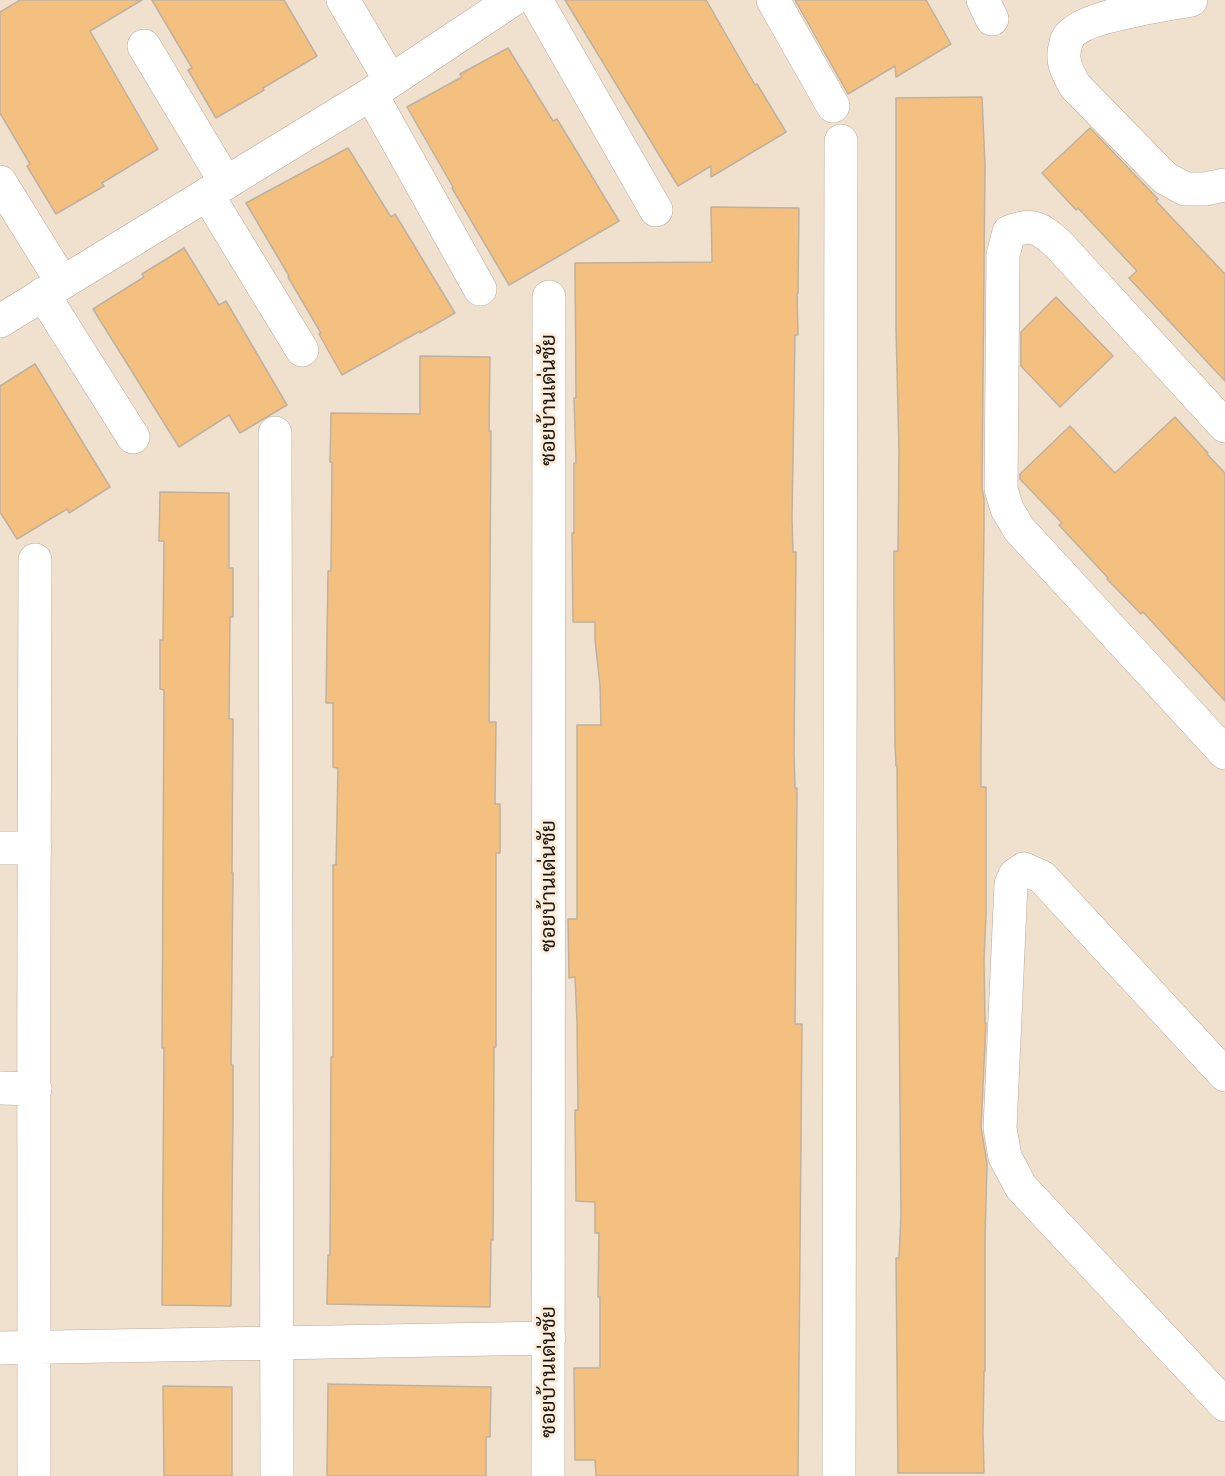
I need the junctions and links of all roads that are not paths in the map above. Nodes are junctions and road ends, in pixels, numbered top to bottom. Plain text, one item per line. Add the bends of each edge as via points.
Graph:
1 (343, 0) edge
2 (512, 0) edge
3 (536, 0) edge
4 (773, 0) edge
5 (1191, 0) edge
6 (144, 46) dead end
7 (380, 87) junction
8 (833, 106) dead end
9 (841, 141) dead end
10 (0, 182) edge
11 (1225, 185) edge
12 (217, 188) junction
13 (656, 210) dead end
14 (52, 288) junction
15 (480, 289) dead end
16 (549, 297) dead end
17 (0, 321) edge
18 (302, 350) dead end
19 (1225, 426) edge
20 (275, 433) dead end
21 (133, 437) dead end
22 (35, 560) dead end
23 (1225, 753) edge
24 (0, 848) edge
25 (35, 848) junction
26 (1225, 1075) edge
27 (0, 1088) edge
28 (35, 1089) junction
29 (549, 1338) junction
30 (277, 1343) junction
31 (33, 1347) junction
32 (0, 1348) edge
33 (1225, 1405) edge
34 (34, 1476) edge
35 (277, 1476) edge
36 (548, 1476) edge
37 (839, 1476) edge

1 - 7 street
2 - 7 street
3 - 13 street
4 - 8 street
5 - 11 street via 1104,17 1079,28 1068,37 1063,54 1065,68 1075,86 1165,178 1185,189
6 - 12 street
7 - 12 street
7 - 15 street
9 - 37 street
10 - 14 street
12 - 14 street
12 - 18 street
14 - 17 street
14 - 21 street
16 - 29 street, ซอยบ้านเด่นชัย
19 - 23 street via 1059,245 1041,229 1022,227 1009,232 1003,255 1001,489 1007,509 1019,529
20 - 30 street
22 - 25 street
24 - 25 street
25 - 28 street
26 - 33 street via 1042,877 1024,869 1015,875 1011,884 1000,1128 1005,1156 1021,1187
27 - 28 street
28 - 31 street
29 - 30 street
29 - 36 street, ซอยบ้านเด่นชัย
30 - 31 street
30 - 35 street
31 - 32 street
31 - 34 street

